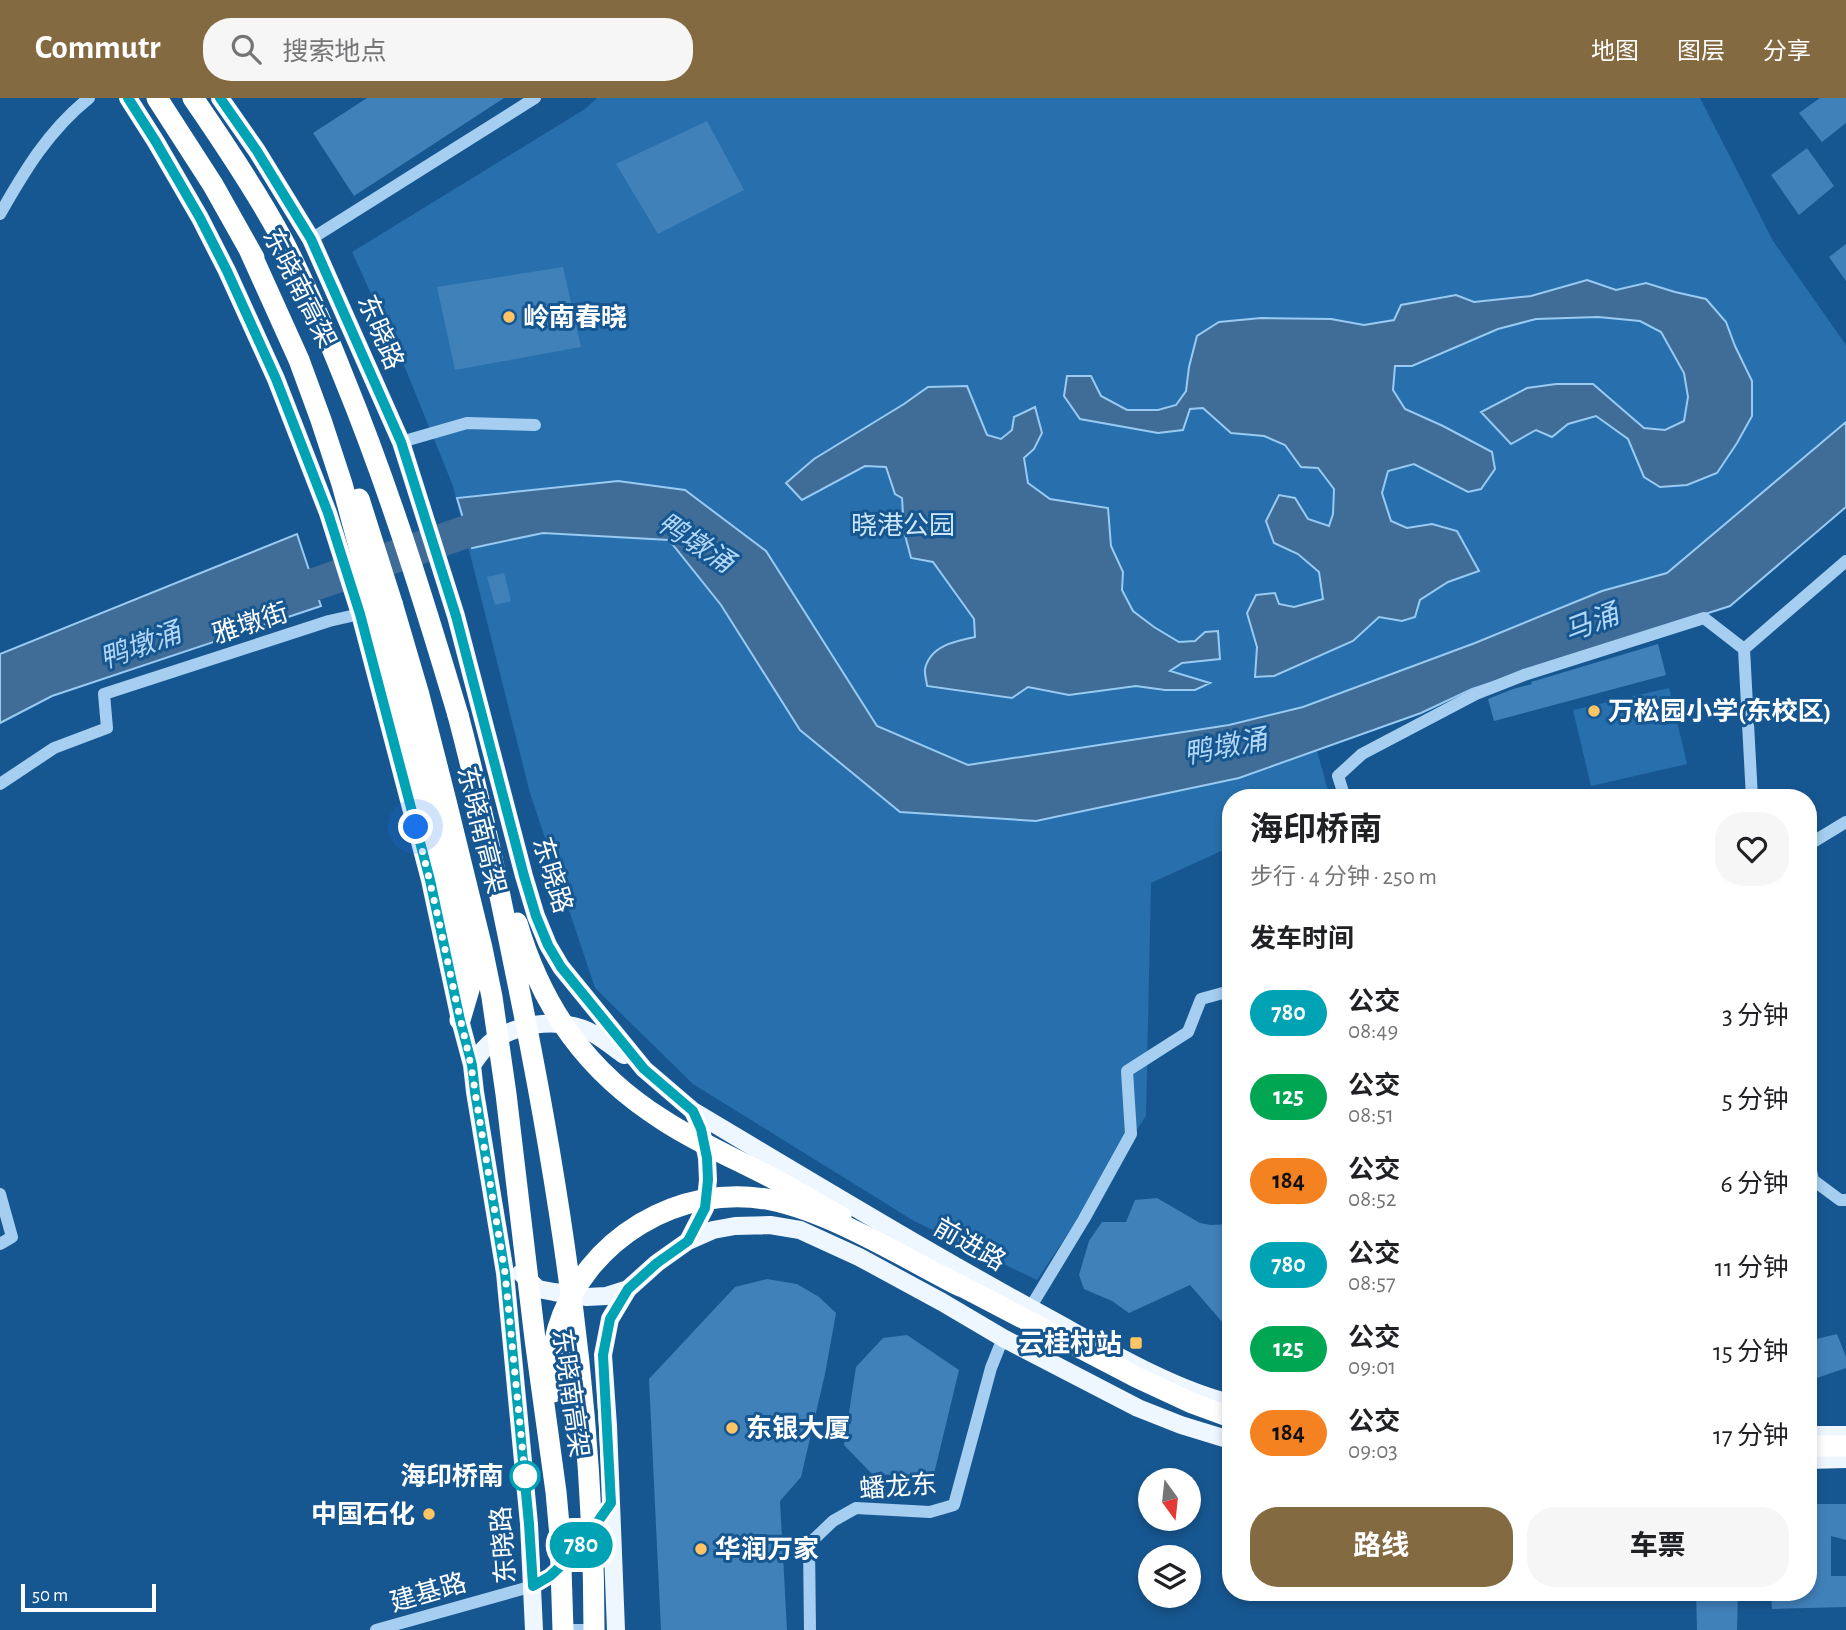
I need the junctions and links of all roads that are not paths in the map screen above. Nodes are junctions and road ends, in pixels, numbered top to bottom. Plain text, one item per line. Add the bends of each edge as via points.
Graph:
1 (89, 98) edge
2 (128, 98) edge
3 (159, 98) edge
4 (193, 98) edge
5 (220, 98) edge
6 (535, 98) edge
7 (0, 214) edge
8 (311, 239) junction
9 (248, 247) junction
10 (535, 425) dead end
11 (401, 442) junction
12 (1846, 561) edge
13 (358, 607) junction
14 (1744, 649) junction
15 (470, 760) junction
16 (0, 784) edge
17 (1342, 789) edge
18 (1752, 789) edge
19 (1846, 822) edge
20 (1817, 840) edge
21 (1222, 993) edge
22 (460, 1020) junction
23 (472, 1065) junction
24 (644, 1069) junction
25 (693, 1111) junction
26 (1817, 1183) edge
27 (0, 1194) edge
28 (1846, 1200) edge
29 (688, 1241) junction
30 (0, 1244) edge
31 (501, 1245) junction
32 (960, 1286) junction
33 (628, 1289) junction
34 (1030, 1308) junction
35 (1003, 1338) junction
36 (1222, 1400) edge
37 (1222, 1414) edge
38 (1817, 1435) edge
39 (1846, 1435) edge
40 (1222, 1438) edge
41 (1817, 1446) edge
42 (1846, 1446) edge
43 (1817, 1460) edge
44 (1846, 1460) edge
45 (556, 1492) junction
46 (611, 1503) junction
47 (533, 1586) junction
48 (376, 1630) edge
49 (534, 1630) edge
50 (563, 1630) edge
51 (572, 1630) edge
52 (592, 1630) edge
53 (616, 1630) edge
54 (810, 1630) edge

1 - 7 street via 47,138
2 - 13 main road, 东晓路 via 200,218 276,379 328,513
3 - 9 highway, 东晓南高架
4 - 15 highway, 东晓南高架, bridge via 281,238 323,328 394,511
5 - 8 main road, 东晓路
6 - 8 street
8 - 11 main road, 东晓路
9 - 22 highway via 299,360 332,454 376,609 470,986
9 - 45 highway, 东晓南高架, bridge via 305,359 372,535 466,881 499,1044
10 - 11 street via 467,423
11 - 24 main road, 东晓路 via 445,580 536,916 561,967
12 - 14 street
13 - 16 street, 雅墩街 via 329,621 104,694 107,728 54,748
13 - 22 main road, 东晓路 via 430,880
14 - 17 street via 1704,618 1524,675 1476,694 1362,754 1338,776
14 - 18 street
15 - 32 highway, bridge via 536,976 553,1010 603,1073 665,1121
15 - 52 highway, 东晓南高架, bridge via 532,1053 565,1254 587,1446
19 - 20 street
21 - 34 street via 1201,999 1188,1032 1127,1071 1131,1134
22 - 23 main road, 东晓路
23 - 24 main road via 492,1041 548,1023 579,1027
23 - 31 main road, 东晓路
24 - 25 main road, 东晓路
25 - 29 main road via 701,1129 708,1180 705,1208
25 - 34 main road, 前进路
26 - 28 street
27 - 30 street via 12,1237
29 - 33 main road
29 - 35 main road via 735,1226 800,1230 869,1262
31 - 33 main road via 538,1289 587,1297
31 - 47 main road, 东晓路
32 - 37 highway via 1136,1377
32 - 45 highway, bridge via 829,1220 769,1200 710,1199 652,1217 602,1254 575,1291 561,1322 553,1369
33 - 46 main road via 610,1319 603,1355
34 - 36 main road, 前进路 via 1150,1371
35 - 40 main road via 1138,1408
35 - 54 street, 蟠龙东 via 990,1368 954,1505 930,1512 856,1508 833,1521 809,1544
38 - 39 main road
41 - 42 highway
43 - 44 main road
45 - 50 highway, 东晓南高架, bridge
46 - 47 street via 577,1551
46 - 53 main road
47 - 48 street, 建基路
47 - 49 main road, 东晓路
51 - 52 street

